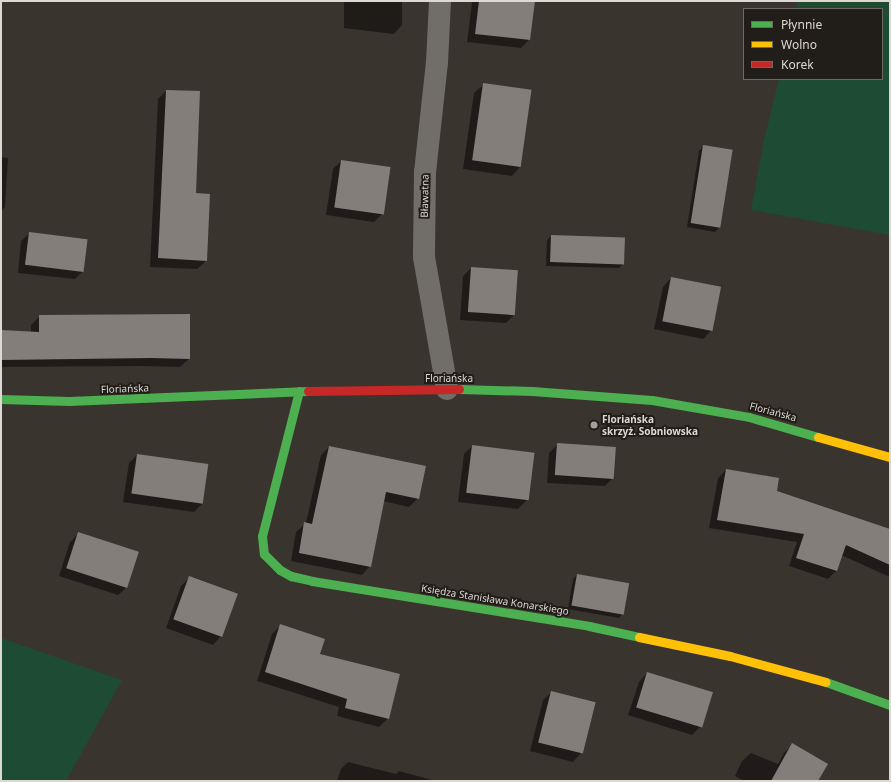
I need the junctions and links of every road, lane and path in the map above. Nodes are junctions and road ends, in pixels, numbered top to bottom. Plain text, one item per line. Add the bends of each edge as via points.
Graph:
1 (440, 1) edge
2 (447, 390) junction
3 (298, 391) junction
4 (1, 399) edge
5 (890, 457) edge
6 (890, 705) edge

1 - 2 street, Bławatna via 437,62 425,172 424,257
2 - 3 street, Floriańska
2 - 5 street, Floriańska via 532,391 652,400 749,416
3 - 4 street, Floriańska via 116,400
3 - 6 street, Księdza Stanisława Konarskiego via 262,536 264,554 280,570 291,576 589,626 730,656 833,684

